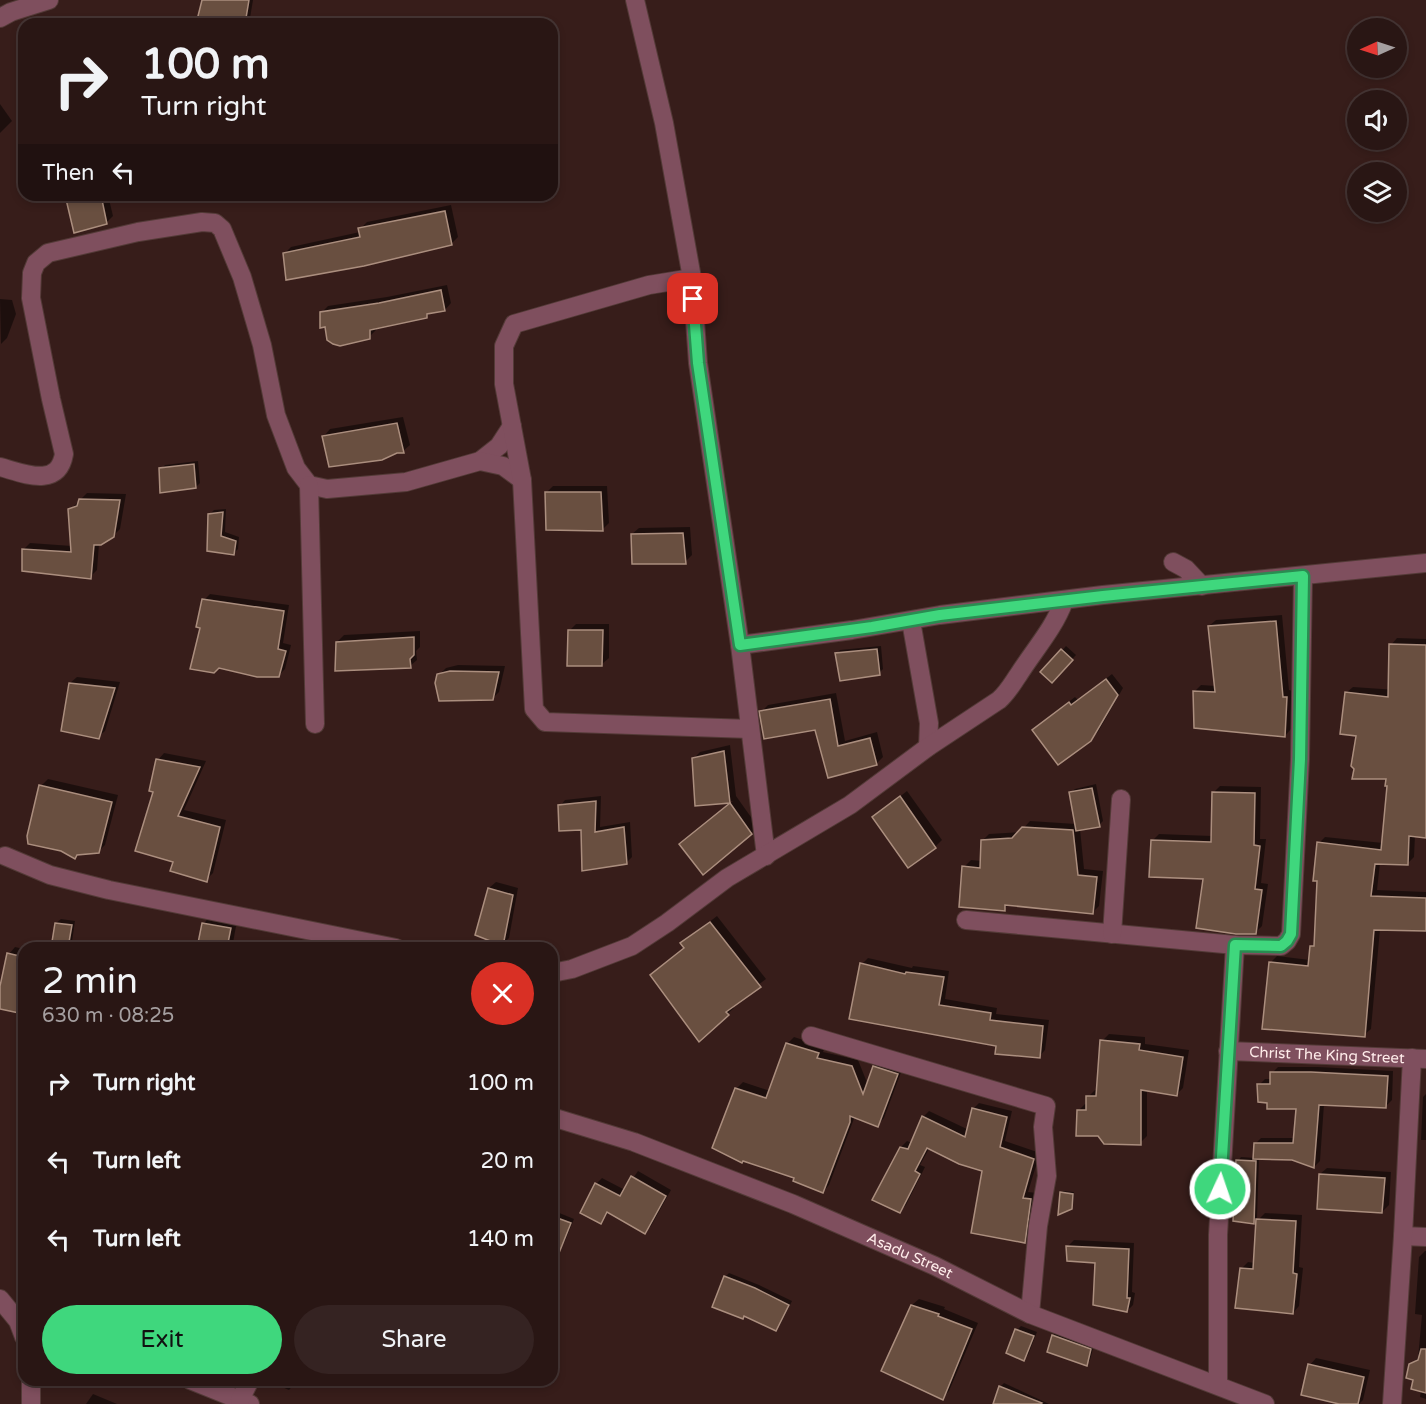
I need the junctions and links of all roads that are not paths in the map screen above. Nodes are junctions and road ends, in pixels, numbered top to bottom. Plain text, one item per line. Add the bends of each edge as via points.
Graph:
1 (49, 0) edge
2 (635, 0) edge
3 (0, 18) edge
4 (692, 278) junction
5 (512, 426) junction
6 (480, 461) junction
7 (0, 467) edge
8 (522, 480) junction
9 (309, 484) junction
10 (1173, 562) dead end
11 (1426, 563) edge
12 (1303, 576) junction
13 (1202, 585) junction
14 (1064, 601) junction
15 (911, 621) junction
16 (740, 645) junction
17 (315, 724) dead end
18 (750, 729) junction
19 (928, 747) junction
20 (1120, 799) dead end
21 (766, 855) junction
22 (5, 856) dead end
23 (966, 920) dead end
24 (1112, 934) junction
25 (366, 942) edge
26 (1235, 945) junction
27 (572, 969) junction
28 (558, 972) edge
29 (558, 982) edge
30 (811, 1036) dead end
31 (1228, 1051) junction
32 (1419, 1058) edge
33 (558, 1119) edge
34 (1403, 1236) junction
35 (1426, 1237) edge
36 (0, 1299) edge
37 (1030, 1314) junction
38 (18, 1321) edge
39 (1218, 1385) junction
40 (31, 1386) edge
41 (205, 1386) edge
42 (249, 1386) edge
43 (245, 1402) edge
44 (31, 1404) edge
45 (1265, 1404) edge
46 (1392, 1404) edge

1 - 3 street
2 - 4 street via 664,123
4 - 5 street via 649,285 514,324 504,346 504,384
4 - 16 street via 698,363
5 - 6 street via 499,446
5 - 8 street
6 - 8 street via 503,466
6 - 9 street via 406,482 327,489
7 - 9 street via 38,477 48,476 63,462 31,298 36,263 48,253 202,222 215,223 222,230 242,277 262,345 276,415 296,468
8 - 18 street via 531,686 534,709 545,722
9 - 17 street
10 - 13 street
11 - 12 street
12 - 13 street
12 - 26 street via 1291,934 1281,946
13 - 14 street
14 - 15 street
14 - 19 street via 1056,621 1009,691
15 - 16 street
15 - 19 street via 929,723
16 - 18 street
18 - 21 street
19 - 21 street via 850,805
20 - 24 street
21 - 27 street via 632,946
22 - 25 street via 50,875 109,890
23 - 24 street
24 - 26 street
26 - 31 street
27 - 28 street
27 - 29 street
30 - 37 street via 1046,1106 1043,1127 1047,1176
31 - 32 street, Christ The King Street
31 - 39 street via 1218,1234
32 - 34 street
33 - 37 street, Asadu Street via 634,1142 794,1204 935,1266
34 - 35 street
34 - 46 street
36 - 38 street
37 - 39 street, Asadu Street
39 - 45 street, Asadu Street
40 - 44 street
41 - 43 street
42 - 43 street

